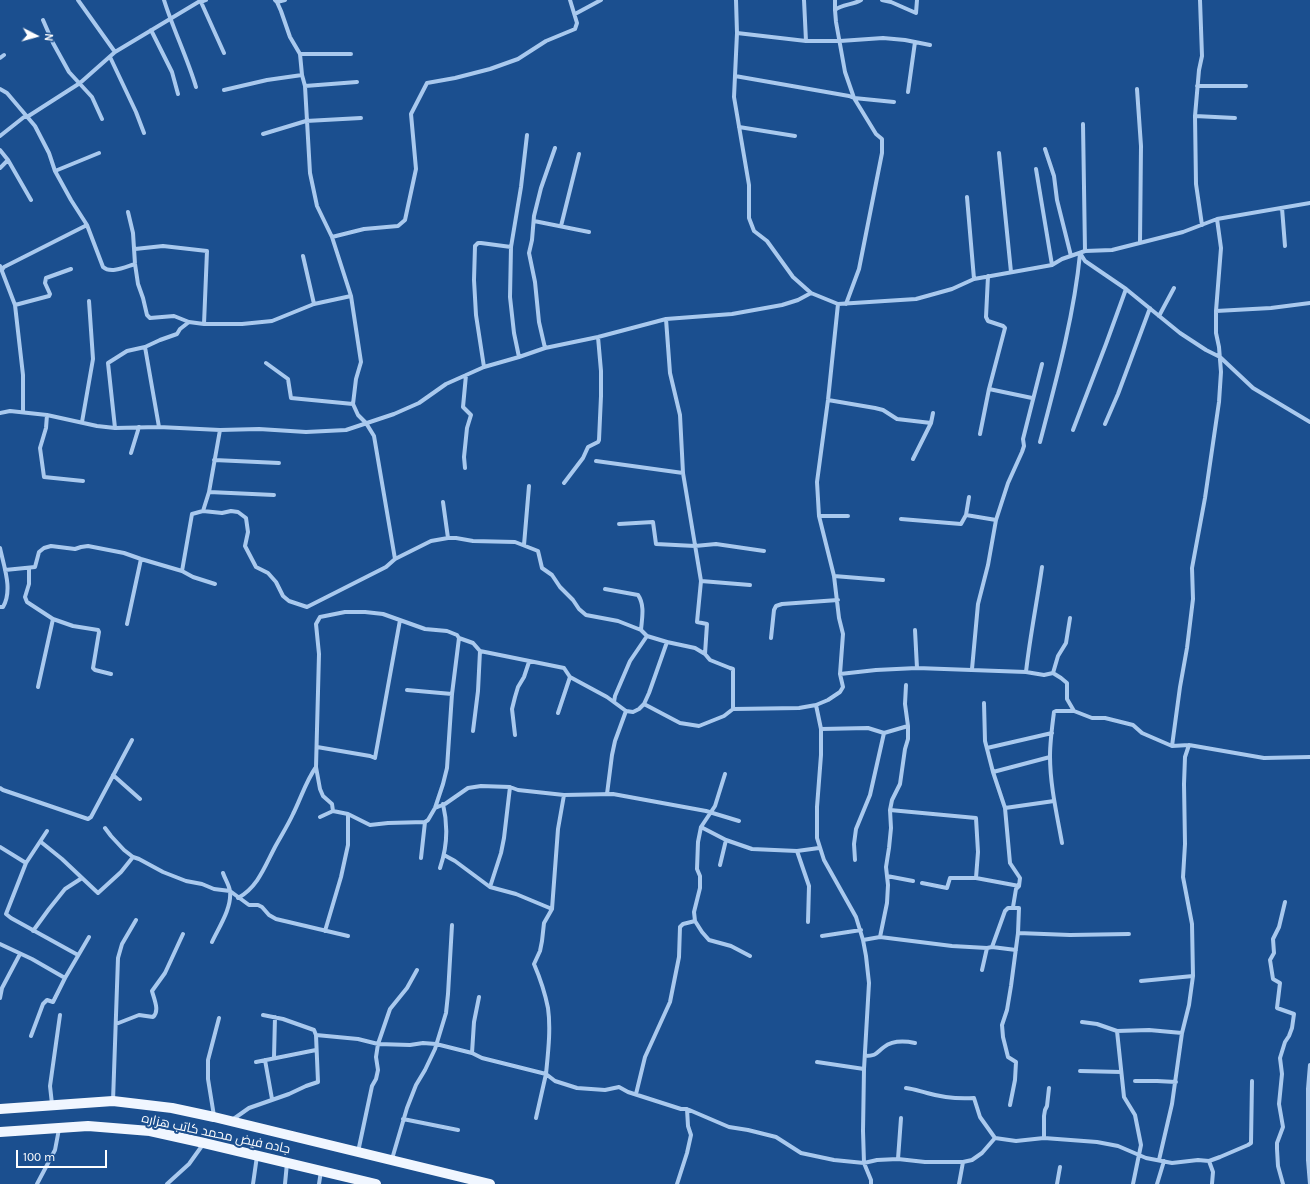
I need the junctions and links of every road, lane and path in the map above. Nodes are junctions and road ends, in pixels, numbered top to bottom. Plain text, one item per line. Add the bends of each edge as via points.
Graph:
1 (78, 0) edge
2 (164, 0) edge
3 (285, 0) edge
4 (570, 0) edge
5 (601, 0) edge
6 (736, 0) edge
7 (804, 0) edge
8 (835, 0) edge
9 (861, 0) edge
10 (882, 0) edge
11 (917, 0) edge
12 (1200, 0) edge
13 (202, 1) edge
14 (276, 1) edge
15 (891, 1) edge
16 (856, 2) edge
17 (835, 10) junction
18 (575, 14) junction
19 (170, 18) junction
20 (43, 20) dead end
21 (151, 30) junction
22 (736, 34) junction
23 (806, 41) junction
24 (840, 41) junction
25 (915, 42) junction
26 (930, 45) dead end
27 (115, 52) junction
28 (224, 53) dead end
29 (300, 54) junction
30 (351, 54) dead end
31 (110, 57) junction
32 (302, 75) junction
33 (735, 76) junction
34 (357, 82) dead end
35 (80, 84) junction
36 (305, 86) junction
37 (1197, 86) junction
38 (1246, 86) dead end
39 (196, 87) dead end
40 (0, 89) edge
41 (1137, 89) dead end
42 (224, 90) dead end
43 (908, 92) dead end
44 (178, 94) dead end
45 (854, 98) junction
46 (894, 102) dead end
47 (1194, 116) junction
48 (27, 117) junction
49 (361, 118) dead end
50 (1235, 118) dead end
51 (102, 119) dead end
52 (306, 122) junction
53 (1083, 124) dead end
54 (739, 126) junction
55 (144, 133) dead end
56 (262, 134) dead end
57 (527, 135) dead end
58 (0, 136) edge
59 (795, 136) dead end
60 (554, 148) dead end
61 (1045, 148) dead end
62 (0, 150) edge
63 (99, 153) dead end
64 (999, 153) dead end
65 (579, 154) dead end
66 (8, 160) junction
67 (0, 168) edge
68 (1036, 169) dead end
69 (55, 171) junction
70 (967, 197) dead end
71 (31, 200) dead end
72 (1310, 203) edge
73 (1282, 208) junction
74 (128, 212) dead end
75 (1217, 219) junction
76 (534, 221) junction
77 (1202, 224) junction
78 (87, 225) junction
79 (561, 226) junction
80 (588, 232) dead end
81 (332, 237) junction
82 (1140, 243) junction
83 (1285, 246) dead end
84 (511, 247) junction
85 (135, 249) junction
86 (1085, 251) junction
87 (1080, 253) junction
88 (303, 256) dead end
89 (1071, 256) junction
90 (135, 264) junction
91 (1052, 265) junction
92 (1, 268) edge
93 (71, 269) dead end
94 (1011, 272) junction
95 (988, 276) junction
96 (974, 279) junction
97 (1174, 288) dead end
98 (1126, 289) junction
99 (811, 293) junction
100 (351, 296) junction
101 (90, 301) dead end
102 (1310, 303) edge
103 (314, 304) junction
104 (838, 304) junction
105 (846, 304) junction
106 (14, 305) junction
107 (1150, 308) junction
108 (1216, 311) junction
109 (1159, 316) junction
110 (666, 319) junction
111 (189, 322) junction
112 (204, 324) junction
113 (598, 337) junction
114 (145, 347) junction
115 (545, 348) junction
116 (519, 357) junction
117 (1220, 357) junction
118 (266, 363) dead end
119 (1042, 364) dead end
120 (484, 367) junction
121 (466, 375) junction
122 (989, 389) junction
123 (1032, 398) junction
124 (828, 400) junction
125 (353, 404) junction
126 (23, 412) junction
127 (0, 413) edge
128 (933, 413) dead end
129 (47, 415) junction
130 (82, 422) junction
131 (1310, 422) edge
132 (366, 423) junction
133 (931, 423) junction
134 (1105, 424) dead end
135 (139, 427) junction
136 (159, 427) junction
137 (115, 428) junction
138 (220, 430) junction
139 (1073, 430) dead end
140 (980, 434) dead end
141 (1040, 442) dead end
142 (131, 453) dead end
143 (913, 459) dead end
144 (214, 460) junction
145 (596, 461) dead end
146 (279, 463) dead end
147 (465, 468) dead end
148 (683, 473) junction
149 (83, 481) dead end
150 (564, 483) dead end
151 (529, 486) dead end
152 (209, 492) junction
153 (274, 495) dead end
154 (969, 497) dead end
155 (443, 502) dead end
156 (203, 511) junction
157 (966, 515) junction
158 (819, 516) junction
159 (848, 516) dead end
160 (901, 519) dead end
161 (996, 520) junction
162 (619, 524) dead end
163 (448, 538) junction
164 (524, 545) junction
165 (695, 546) junction
166 (0, 548) edge
167 (764, 551) dead end
168 (141, 559) junction
169 (395, 559) junction
170 (1042, 567) dead end
171 (29, 569) junction
172 (5, 570) junction
173 (182, 571) junction
174 (834, 576) junction
175 (883, 580) dead end
176 (701, 581) junction
177 (215, 584) dead end
178 (750, 584) dead end
179 (605, 589) dead end
180 (838, 600) junction
181 (0, 607) edge
182 (1070, 618) dead end
183 (53, 619) junction
184 (400, 620) junction
185 (127, 624) dead end
186 (641, 630) junction
187 (915, 630) dead end
188 (647, 636) junction
189 (459, 638) junction
190 (771, 638) dead end
191 (667, 642) junction
192 (480, 651) junction
193 (705, 654) junction
194 (529, 662) junction
195 (917, 668) junction
196 (972, 670) junction
197 (1026, 672) junction
198 (1053, 673) junction
199 (111, 674) dead end
200 (840, 674) junction
201 (570, 677) junction
202 (906, 685) dead end
203 (38, 687) dead end
204 (407, 690) dead end
205 (452, 694) junction
206 (614, 702) junction
207 (984, 703) dead end
208 (644, 704) junction
209 (816, 705) junction
210 (733, 709) junction
211 (626, 711) junction
212 (1074, 711) junction
213 (558, 713) dead end
214 (908, 726) junction
215 (821, 730) junction
216 (473, 731) dead end
217 (884, 733) junction
218 (1052, 733) junction
219 (515, 735) dead end
220 (132, 740) dead end
221 (1172, 746) junction
222 (1189, 746) junction
223 (317, 747) junction
224 (987, 748) junction
225 (1050, 757) junction
226 (1310, 757) edge
227 (316, 767) junction
228 (993, 772) junction
229 (725, 774) dead end
230 (113, 776) junction
231 (510, 787) junction
232 (0, 788) edge
233 (607, 794) junction
234 (564, 795) junction
235 (140, 799) dead end
236 (1054, 801) junction
237 (443, 804) junction
238 (434, 808) junction
239 (1005, 808) junction
240 (890, 810) junction
241 (333, 811) junction
242 (711, 812) junction
243 (348, 814) junction
244 (320, 817) dead end
245 (740, 821) dead end
246 (425, 822) junction
247 (701, 827) junction
248 (105, 828) dead end
249 (47, 832) dead end
250 (726, 840) junction
251 (41, 842) junction
252 (1062, 843) dead end
253 (0, 847) edge
254 (819, 848) junction
255 (797, 851) junction
256 (444, 855) junction
257 (133, 858) junction
258 (421, 858) dead end
259 (856, 860) dead end
260 (26, 863) junction
261 (720, 865) dead end
262 (440, 868) dead end
263 (223, 873) dead end
264 (887, 876) junction
265 (82, 878) junction
266 (976, 878) junction
267 (912, 881) dead end
268 (922, 883) dead end
269 (1020, 886) junction
270 (490, 887) junction
271 (230, 891) junction
272 (238, 898) junction
273 (1285, 902) dead end
274 (1013, 907) junction
275 (552, 909) junction
276 (136, 920) dead end
277 (695, 921) junction
278 (808, 922) dead end
279 (452, 925) dead end
280 (861, 930) junction
281 (33, 931) junction
282 (325, 931) junction
283 (1018, 933) junction
284 (183, 934) dead end
285 (1129, 934) dead end
286 (348, 936) dead end
287 (822, 936) dead end
288 (89, 937) dead end
289 (880, 937) junction
290 (864, 940) junction
291 (212, 942) dead end
292 (0, 944) edge
293 (990, 947) junction
294 (1016, 950) junction
295 (20, 954) junction
296 (78, 955) junction
297 (750, 956) dead end
298 (417, 970) dead end
299 (982, 970) dead end
300 (1193, 976) junction
301 (65, 978) junction
302 (1141, 981) dead end
303 (479, 997) dead end
304 (0, 998) edge
305 (60, 1015) dead end
306 (263, 1015) dead end
307 (274, 1017) junction
308 (219, 1018) dead end
309 (1082, 1022) dead end
310 (116, 1024) junction
311 (1117, 1031) junction
312 (1182, 1033) junction
313 (316, 1035) junction
314 (31, 1036) dead end
315 (915, 1043) dead end
316 (378, 1044) junction
317 (436, 1044) junction
318 (316, 1050) junction
319 (472, 1053) junction
320 (866, 1056) junction
321 (274, 1058) junction
322 (265, 1060) junction
323 (256, 1062) dead end
324 (817, 1062) dead end
325 (1310, 1065) edge
326 (864, 1069) junction
327 (1080, 1071) dead end
328 (1121, 1072) junction
329 (546, 1074) junction
330 (1252, 1080) dead end
331 (1135, 1082) dead end
332 (1176, 1082) junction
333 (906, 1088) dead end
334 (1049, 1088) dead end
335 (1309, 1089) edge
336 (636, 1094) junction
337 (272, 1099) junction
338 (113, 1101) junction
339 (52, 1105) junction
340 (1010, 1105) dead end
341 (687, 1109) junction
342 (0, 1110) edge
343 (214, 1117) junction
344 (536, 1118) dead end
345 (901, 1118) dead end
346 (403, 1119) junction
347 (231, 1121) junction
348 (59, 1128) junction
349 (458, 1130) dead end
350 (0, 1132) edge
351 (994, 1138) junction
352 (1044, 1138) junction
353 (204, 1143) junction
354 (358, 1152) junction
355 (257, 1155) junction
356 (1139, 1155) junction
357 (898, 1159) junction
358 (392, 1160) junction
359 (1162, 1161) junction
360 (1209, 1161) junction
361 (963, 1162) junction
362 (287, 1163) junction
363 (864, 1163) junction
364 (1060, 1167) dead end
365 (321, 1171) junction
366 (37, 1184) edge
367 (167, 1184) edge
368 (253, 1184) edge
369 (285, 1184) edge
370 (319, 1184) edge
371 (376, 1184) edge
372 (490, 1184) edge
373 (677, 1184) edge
374 (871, 1184) edge
375 (959, 1184) edge
376 (1057, 1184) edge
377 (1133, 1184) edge
378 (1157, 1184) edge
379 (1212, 1184) edge
380 (1283, 1184) edge
381 (1310, 1184) edge

1 - 27 street
2 - 19 street
3 - 14 street
4 - 18 street
5 - 18 street
6 - 22 street
7 - 23 street
8 - 17 street
9 - 16 street
10 - 15 street
11 - 15 street via 916,14
12 - 37 street via 1202,56
13 - 19 street
13 - 28 street
14 - 29 street via 290,37
16 - 17 street
17 - 24 street
18 - 81 street via 575,28 546,41 518,59 490,69 427,83 412,114 416,169 405,220 398,226 364,229
19 - 21 street
19 - 39 street
20 - 35 street via 69,72
21 - 27 street
21 - 44 street via 172,72
22 - 23 street
22 - 33 street
23 - 24 street
24 - 25 street via 883,38
24 - 45 street via 845,72
25 - 26 street
25 - 43 street
27 - 31 street
29 - 30 street
29 - 32 street
31 - 35 street
31 - 55 street
32 - 36 street
32 - 42 street
33 - 45 street
33 - 54 street via 734,97
34 - 36 street
35 - 48 street
35 - 51 street via 92,97
36 - 52 street
37 - 38 street
37 - 47 street
40 - 48 street via 7,93
41 - 82 street via 1141,146
45 - 46 street
45 - 105 street via 876,134 882,139 882,153 859,269
47 - 50 street
47 - 77 street via 1196,184
48 - 58 street
48 - 69 street via 35,126
49 - 52 street
52 - 56 street
52 - 81 street via 310,173 317,206
53 - 86 street
54 - 59 street
54 - 99 street via 749,185 749,218 754,231 767,241 793,276
57 - 84 street
60 - 76 street
61 - 89 street via 1054,176 1057,200
62 - 66 street
63 - 69 street
64 - 94 street
65 - 79 street
66 - 67 street
66 - 71 street
68 - 91 street
69 - 78 street
70 - 96 street
72 - 73 street
73 - 75 street
73 - 83 street
74 - 85 street
75 - 77 street
75 - 108 street via 1221,248
76 - 79 street
76 - 115 street via 529,253
77 - 82 street via 1183,232
78 - 90 street via 106,270
78 - 92 street
79 - 80 street
81 - 100 street
82 - 86 street via 1112,250
84 - 116 street via 510,297
84 - 120 street via 478,242 475,246 476,315
85 - 90 street
85 - 112 street via 163,246 207,251
86 - 87 street
87 - 89 street
87 - 98 street via 1086,261
87 - 141 street via 1071,310
88 - 103 street
89 - 91 street
90 - 111 street via 147,315 150,318 174,316
91 - 94 street
92 - 106 street
93 - 106 street via 46,278 45,283 50,294 48,296
94 - 95 street
95 - 96 street
95 - 122 street via 986,317 988,321 1005,328
96 - 105 street via 952,289 916,299
97 - 109 street
98 - 107 street
98 - 139 street
99 - 104 street
99 - 110 street via 782,305 732,314
100 - 103 street
100 - 125 street via 361,362
101 - 130 street via 93,359
102 - 108 street
103 - 112 street via 272,321
104 - 105 street
104 - 124 street
106 - 126 street via 23,375
107 - 109 street
107 - 134 street
108 - 117 street
109 - 117 street
110 - 113 street
110 - 148 street via 670,373 680,415
111 - 112 street
111 - 114 street via 177,334
113 - 115 street
113 - 150 street via 601,371 599,440 588,447
114 - 136 street
114 - 137 street via 127,351 108,364
115 - 116 street
116 - 120 street
117 - 131 street via 1253,388
117 - 221 street via 1219,402 1192,568 1193,599 1188,648
118 - 125 street via 288,379 291,398
119 - 123 street
120 - 121 street
121 - 132 street via 446,384 419,403
121 - 147 street via 463,408 471,415 467,428
122 - 123 street
122 - 140 street
123 - 161 street via 1023,439 1024,446
124 - 133 street via 883,410 897,419
124 - 158 street via 817,482
125 - 132 street via 358,415
126 - 127 street
126 - 129 street
128 - 133 street
129 - 130 street
129 - 149 street via 40,448 44,477
130 - 137 street
132 - 138 street via 346,430 306,432
132 - 169 street via 374,436 377,448
133 - 143 street
135 - 136 street
135 - 137 street
135 - 142 street
136 - 138 street
138 - 144 street
144 - 146 street
144 - 152 street
145 - 148 street
148 - 165 street
151 - 164 street
152 - 153 street
152 - 156 street
154 - 157 street
155 - 163 street
156 - 169 street via 238,512 246,518 248,532 245,546 256,567 268,573 289,601 307,607 386,567
156 - 173 street via 192,514
157 - 160 street via 961,524
157 - 161 street
158 - 159 street
158 - 174 street
161 - 196 street via 978,604
162 - 165 street via 653,522 655,544
163 - 164 street via 515,542
163 - 169 street via 431,541
164 - 186 street via 538,551 542,568 586,615 618,621
165 - 167 street via 716,544
165 - 176 street
166 - 172 street
168 - 171 street via 88,546 75,549 51,546 39,552 35,568
168 - 173 street
168 - 185 street
170 - 197 street
171 - 172 street
171 - 183 street via 25,600
172 - 181 street via 7,600 3,608
173 - 177 street
174 - 175 street
174 - 180 street
176 - 178 street
176 - 193 street via 697,622 707,624
179 - 186 street via 640,597 643,609
180 - 190 street via 776,606
180 - 200 street via 843,634
182 - 198 street via 1066,642
183 - 199 street via 73,626 98,630 93,668
183 - 203 street
184 - 189 street via 425,629 446,631
184 - 223 street via 375,758
184 - 223 street via 383,614 365,612 345,612 320,617 316,624 319,654
186 - 188 street
187 - 195 street
188 - 191 street
188 - 206 street via 630,661
189 - 192 street via 473,643
189 - 205 street
191 - 193 street via 695,648
191 - 208 street
192 - 194 street
192 - 216 street
193 - 210 street via 710,660 733,669
194 - 201 street via 564,668
194 - 219 street via 514,697 512,709
195 - 196 street
195 - 200 street
196 - 197 street
197 - 198 street via 1044,675
198 - 212 street via 1067,683 1067,699
200 - 209 street via 840,692
201 - 206 street
201 - 213 street
202 - 214 street
204 - 205 street
205 - 238 street via 447,768
206 - 211 street
207 - 224 street
208 - 210 street via 680,723 699,726 724,716
208 - 211 street via 633,712
209 - 210 street via 799,708
209 - 215 street
211 - 233 street via 615,741
212 - 218 street via 1054,712
212 - 221 street via 1092,718 1105,718 1133,725 1142,733
214 - 217 street
214 - 240 street via 902,778
215 - 217 street via 868,728
215 - 254 street via 817,807
217 - 259 street via 870,795 856,829
218 - 224 street
218 - 225 street
220 - 230 street
221 - 222 street
222 - 226 street via 1264,758
222 - 300 street via 1184,784 1183,877 1192,924
223 - 227 street
224 - 228 street
225 - 228 street
225 - 236 street
227 - 241 street via 320,789 323,796 332,804
227 - 272 street via 262,873 252,888
228 - 239 street
229 - 242 street
230 - 232 street via 91,818 88,819
230 - 235 street
231 - 234 street
231 - 237 street via 468,788
231 - 270 street via 503,845
233 - 234 street
233 - 242 street
234 - 275 street via 558,829
236 - 239 street
236 - 252 street
237 - 238 street
237 - 256 street via 446,817
238 - 246 street
239 - 269 street via 1010,863 1020,878
240 - 264 street
240 - 266 street via 976,818
241 - 243 street
241 - 244 street
242 - 245 street
242 - 247 street
243 - 246 street via 370,825
243 - 282 street via 348,845
246 - 258 street
247 - 250 street
247 - 277 street via 697,857 700,888 694,912
248 - 257 street
249 - 251 street
250 - 255 street via 752,849
250 - 261 street
251 - 260 street
251 - 265 street
253 - 260 street
254 - 255 street
254 - 280 street
255 - 278 street via 809,886
256 - 262 street
256 - 270 street
257 - 265 street via 98,893
257 - 271 street via 186,881
260 - 281 street via 6,914
263 - 271 street
264 - 267 street
264 - 289 street via 887,902
265 - 281 street via 65,889
266 - 268 street via 950,878 947,888
266 - 269 street
269 - 274 street via 1016,889
270 - 275 street via 516,894
271 - 272 street
271 - 291 street via 226,912
272 - 282 street via 249,905 258,905 276,919
273 - 380 street via 1279,927 1273,939 1274,953 1270,960 1272,979 1280,983 1277,1008 1294,1014 1280,1058 1282,1074 1279,1104 1284,1128 1276,1149
274 - 283 street via 1019,909
274 - 293 street via 1005,911
275 - 329 street via 544,923 540,951 534,964 543,986 548,1010
276 - 310 street via 122,944 118,958
277 - 297 street via 709,940 731,946
277 - 336 street via 680,927 679,957 670,1002 645,1057
279 - 317 street via 446,1013
280 - 287 street
280 - 290 street
281 - 296 street
282 - 286 street
283 - 285 street
283 - 294 street
284 - 310 street via 165,973 152,991 156,1015 139,1015
288 - 296 street
289 - 290 street
289 - 293 street via 952,946
290 - 320 street via 869,983
292 - 295 street
293 - 294 street
293 - 299 street
294 - 340 street via 1007,1010 1002,1025 1008,1057 1016,1062
295 - 301 street
295 - 304 street via 2,988
296 - 301 street
298 - 316 street via 407,988 390,1009
300 - 302 street
300 - 312 street
301 - 314 street via 53,1002 46,1000 43,1004
303 - 319 street
305 - 339 street via 50,1086
306 - 307 street
307 - 313 street via 314,1030
307 - 321 street
308 - 343 street via 208,1060
309 - 311 street
310 - 338 street
311 - 312 street
311 - 328 street
312 - 332 street
313 - 316 street via 358,1039
313 - 318 street
315 - 320 street via 895,1042 885,1046 874,1056
316 - 317 street
316 - 354 street via 378,1070 368,1102
317 - 319 street
317 - 346 street
318 - 321 street
318 - 337 street via 318,1082
319 - 329 street via 482,1058
320 - 326 street
321 - 322 street
322 - 323 street
322 - 337 street
324 - 326 street
325 - 335 street
326 - 363 street
327 - 328 street
328 - 356 street via 1124,1097 1135,1115 1140,1137
329 - 336 street via 555,1081 577,1088 605,1090 619,1087
329 - 344 street
330 - 360 street via 1251,1143
331 - 332 street
332 - 359 street
333 - 351 street via 964,1099 974,1098 980,1117
334 - 352 street via 1044,1116
335 - 381 street
336 - 341 street
337 - 347 street via 249,1108
338 - 339 main road
338 - 343 main road via 172,1108
339 - 342 main road
341 - 363 street via 729,1127 776,1136 801,1153
341 - 373 street via 691,1135 688,1153
343 - 347 main road
345 - 357 street
346 - 349 street
346 - 358 street
347 - 354 main road
348 - 350 main road, جاده فیض محمد کاتب هزاره
348 - 353 main road, جاده فیض محمد کاتب هزاره via 88,1126 150,1131
348 - 366 street via 55,1150
351 - 352 street via 1016,1141
351 - 361 street via 982,1153 972,1160
352 - 356 street via 1097,1142 1118,1146
353 - 355 main road, جاده فیض محمد کاتب هزاره
353 - 367 street via 189,1164
354 - 358 main road
355 - 362 main road, جاده فیض محمد کاتب هزاره
355 - 368 street
356 - 359 street
356 - 377 street
357 - 361 street
357 - 363 street
358 - 372 main road
359 - 360 street
359 - 378 street
360 - 379 street via 1213,1172
361 - 375 street
362 - 365 main road, جاده فیض محمد کاتب هزاره
362 - 369 street
363 - 374 street
364 - 376 street
365 - 370 street
365 - 371 main road, جاده فیض محمد کاتب هزاره

